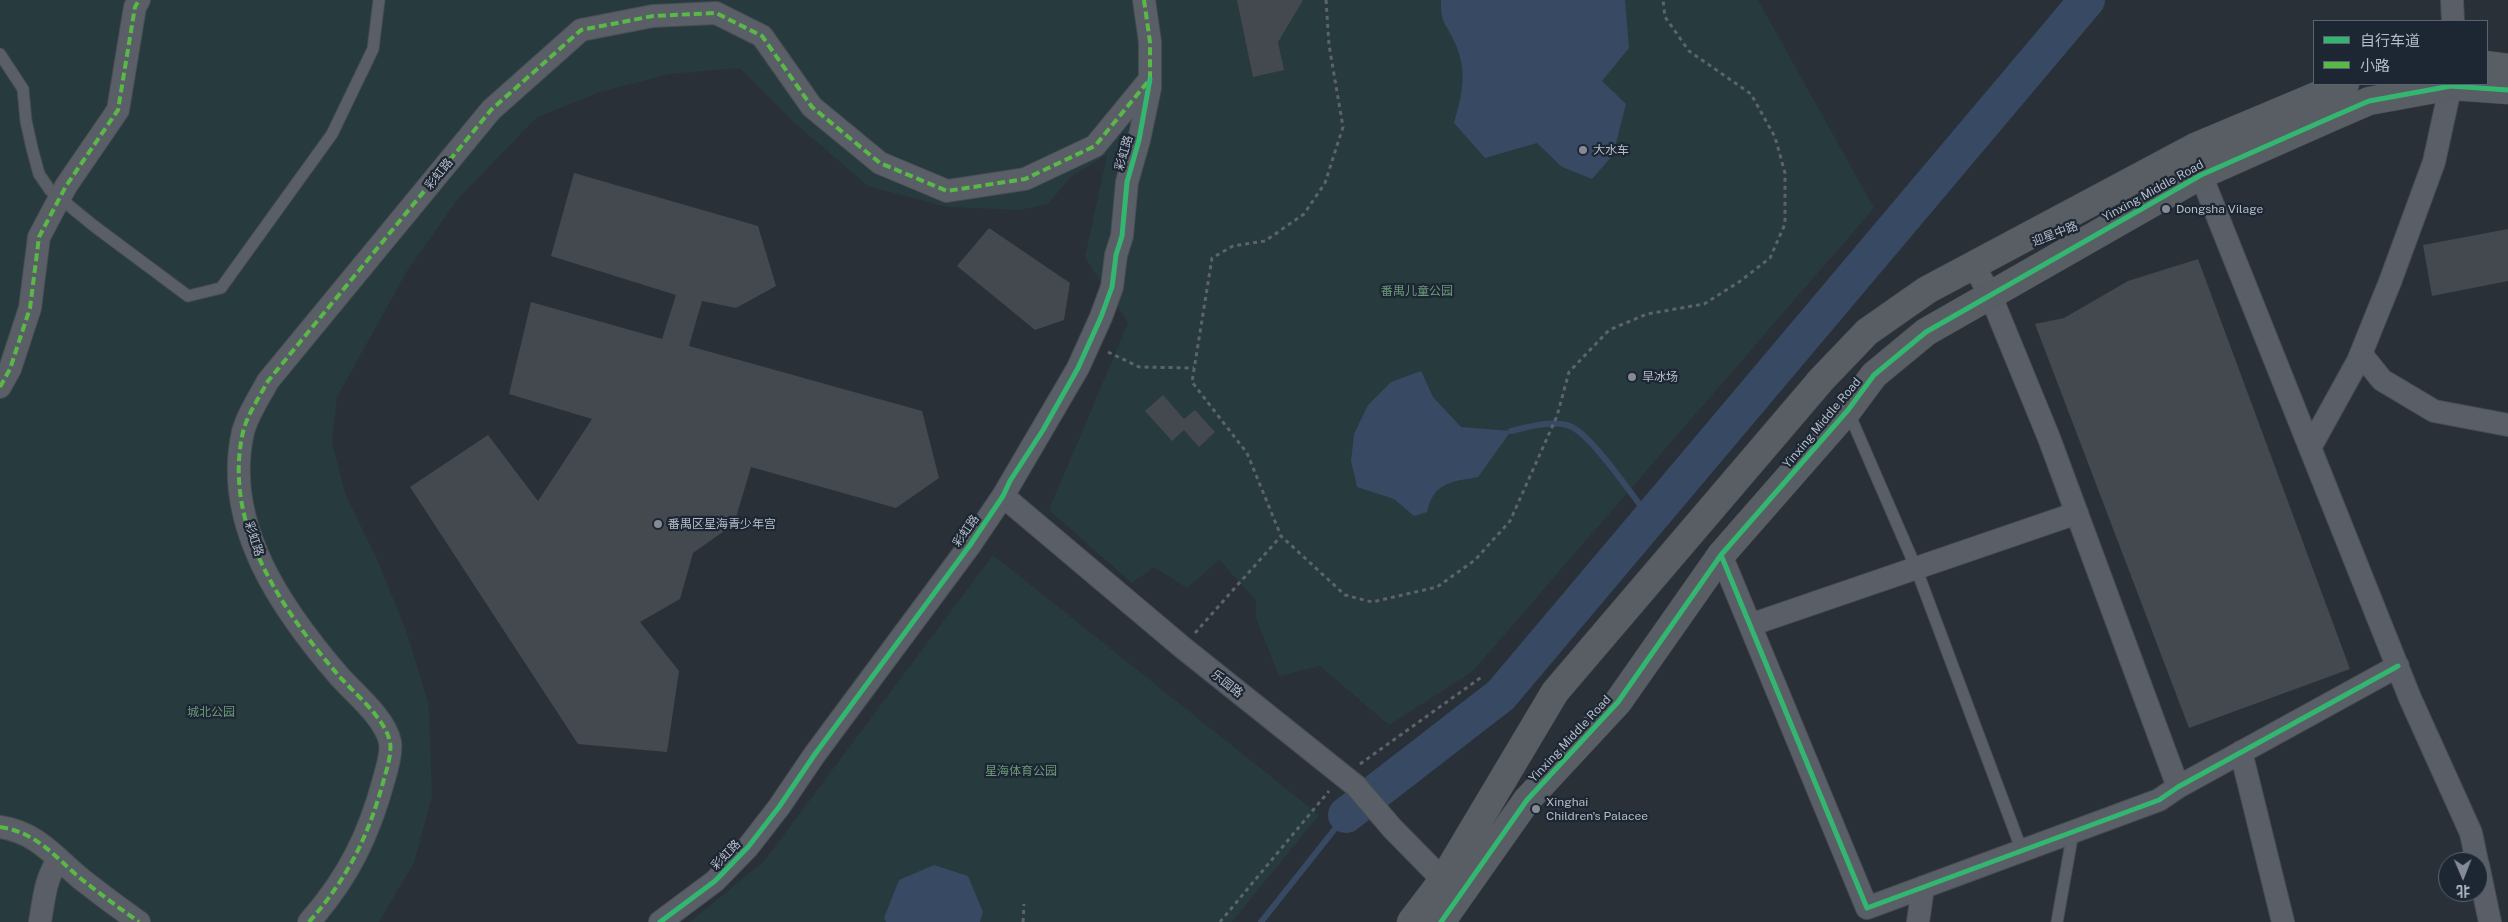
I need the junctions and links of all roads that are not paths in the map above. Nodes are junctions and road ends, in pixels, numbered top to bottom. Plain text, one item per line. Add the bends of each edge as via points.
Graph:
1 (139, 0) edge
2 (379, 0) edge
3 (1144, 0) edge
4 (2452, 0) edge
5 (2454, 20) edge
6 (0, 54) edge
7 (2508, 62) edge
8 (2488, 63) edge
9 (2488, 63) edge
10 (2508, 68) edge
11 (1150, 78) junction
12 (2343, 85) edge
13 (2366, 85) edge
14 (2451, 85) edge
15 (2508, 90) edge
16 (2201, 175) junction
17 (60, 198) junction
18 (1973, 265) junction
19 (1990, 294) junction
20 (2361, 354) junction
21 (0, 387) edge
22 (1848, 410) junction
23 (2508, 425) edge
24 (2311, 446) junction
25 (1003, 496) junction
26 (2077, 513) junction
27 (1721, 555) junction
28 (1916, 568) junction
29 (1750, 625) junction
30 (2398, 666) junction
31 (2241, 752) junction
32 (2178, 787) junction
33 (0, 827) edge
34 (2073, 832) junction
35 (2022, 851) junction
36 (2475, 852) edge
37 (59, 859) junction
38 (1443, 880) junction
39 (1923, 887) junction
40 (2486, 902) edge
41 (1432, 918) edge
42 (40, 922) edge
43 (140, 922) edge
44 (310, 922) edge
45 (660, 922) edge
46 (1918, 922) edge
47 (2057, 922) edge
48 (2283, 922) edge
49 (2490, 922) edge

1 - 17 street via 134,7 118,110
2 - 17 lane via 374,49 332,134 221,288 188,296
3 - 11 street, 彩虹路 via 1150,42
4 - 5 street
6 - 17 lane via 23,89 26,121 39,174
7 - 8 street
9 - 10 street
11 - 25 street, 彩虹路 via 1139,140 1127,182 1122,236 1112,287 1078,368
11 - 44 street, 彩虹路 via 1095,146 1025,179 947,191 880,163 812,107 762,36 716,13 653,16 581,30 491,110 268,381 243,430 238,481 250,530 266,574 285,608 319,653 376,715 390,742 379,798 354,860 332,896
12 - 18 street, Yinxing Middle Road via 2195,147
13 - 16 street, 迎星中路 via 2332,94
14 - 15 street, Yinxing Middle Road
14 - 16 street, Yinxing Middle Road via 2370,102
14 - 20 street via 2434,162
16 - 18 street, 迎星中路
16 - 19 street, Yinxing Middle Road
16 - 24 street
17 - 21 street via 40,237 30,308 10,369
18 - 19 street
18 - 38 street, Yinxing Middle Road via 1927,290 1867,332 1822,379 1555,692
19 - 22 street, Yinxing Middle Road via 1926,332 1874,375
19 - 26 street
20 - 23 street via 2382,380 2434,411
20 - 24 street
22 - 27 street, Yinxing Middle Road
22 - 28 lane
24 - 30 street
25 - 38 street, 乐园路 via 1182,647 1356,786
25 - 45 street, 彩虹路 via 748,847 715,881
26 - 28 street
26 - 32 street
27 - 29 street
27 - 41 street, Yinxing Middle Road via 1618,702 1527,800
28 - 29 street
28 - 35 lane
29 - 39 street via 1868,908
30 - 31 street
30 - 36 street via 2471,833
31 - 32 street
31 - 48 street
32 - 34 street via 2159,800
33 - 37 street via 10,828 48,846
34 - 35 street
34 - 47 lane
35 - 39 street
37 - 42 street via 50,870
37 - 43 street
38 - 41 street, Yinxing Middle Road
39 - 46 street
40 - 49 street

